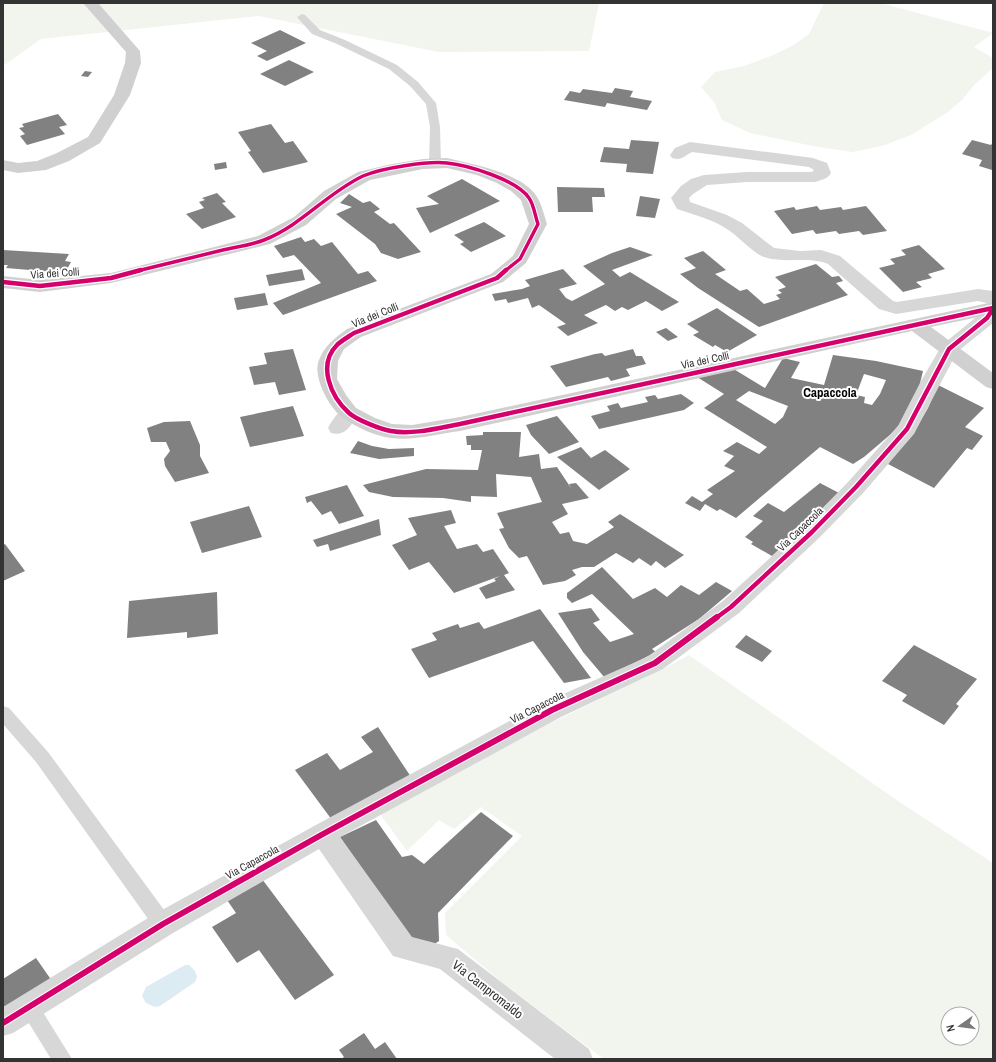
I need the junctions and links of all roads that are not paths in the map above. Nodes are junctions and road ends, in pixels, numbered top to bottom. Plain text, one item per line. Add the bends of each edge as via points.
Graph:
1 (90, 3) edge
2 (302, 17) dead end
3 (678, 155) dead end
4 (435, 164) junction
5 (3, 165) edge
6 (3, 282) edge
7 (993, 299) edge
8 (993, 309) edge
9 (916, 325) junction
10 (949, 349) junction
11 (993, 383) edge
12 (3, 713) edge
13 (323, 834) junction
14 (163, 924) junction
15 (29, 1007) junction
16 (3, 1023) edge
17 (62, 1059) edge
18 (578, 1059) edge

1 - 5 street via 133,51 133,63 122,95 94,140 40,166 18,168
2 - 4 lane via 316,32 394,67 418,88 431,103 435,127
3 - 7 street via 690,147 813,163 821,168 823,173 815,177 704,180 687,190 680,198 683,205 736,227 769,253 821,255 834,260 886,305 896,308 978,295 986,295
4 - 6 street, Via dei Colli via 392,169 364,176 330,195 300,221 264,240 111,278 40,286
4 - 9 street, Via dei Colli via 446,163 482,172 517,187 529,198 538,224 520,259 498,278 354,333 336,346 328,361 327,379 337,398 343,421 390,431 412,432 460,424
8 - 9 street, Via dei Colli
8 - 10 street, Via Capaccola via 987,318
9 - 10 street
10 - 11 street
10 - 13 street, Via Capaccola via 902,437 812,532 731,608 655,663 552,710
12 - 14 lane via 42,757
13 - 14 street, Via Capaccola
13 - 18 street, Via Campromaldo via 403,947 448,958
14 - 15 street, Via Capaccola
15 - 16 street, Via Capaccola
15 - 17 lane

